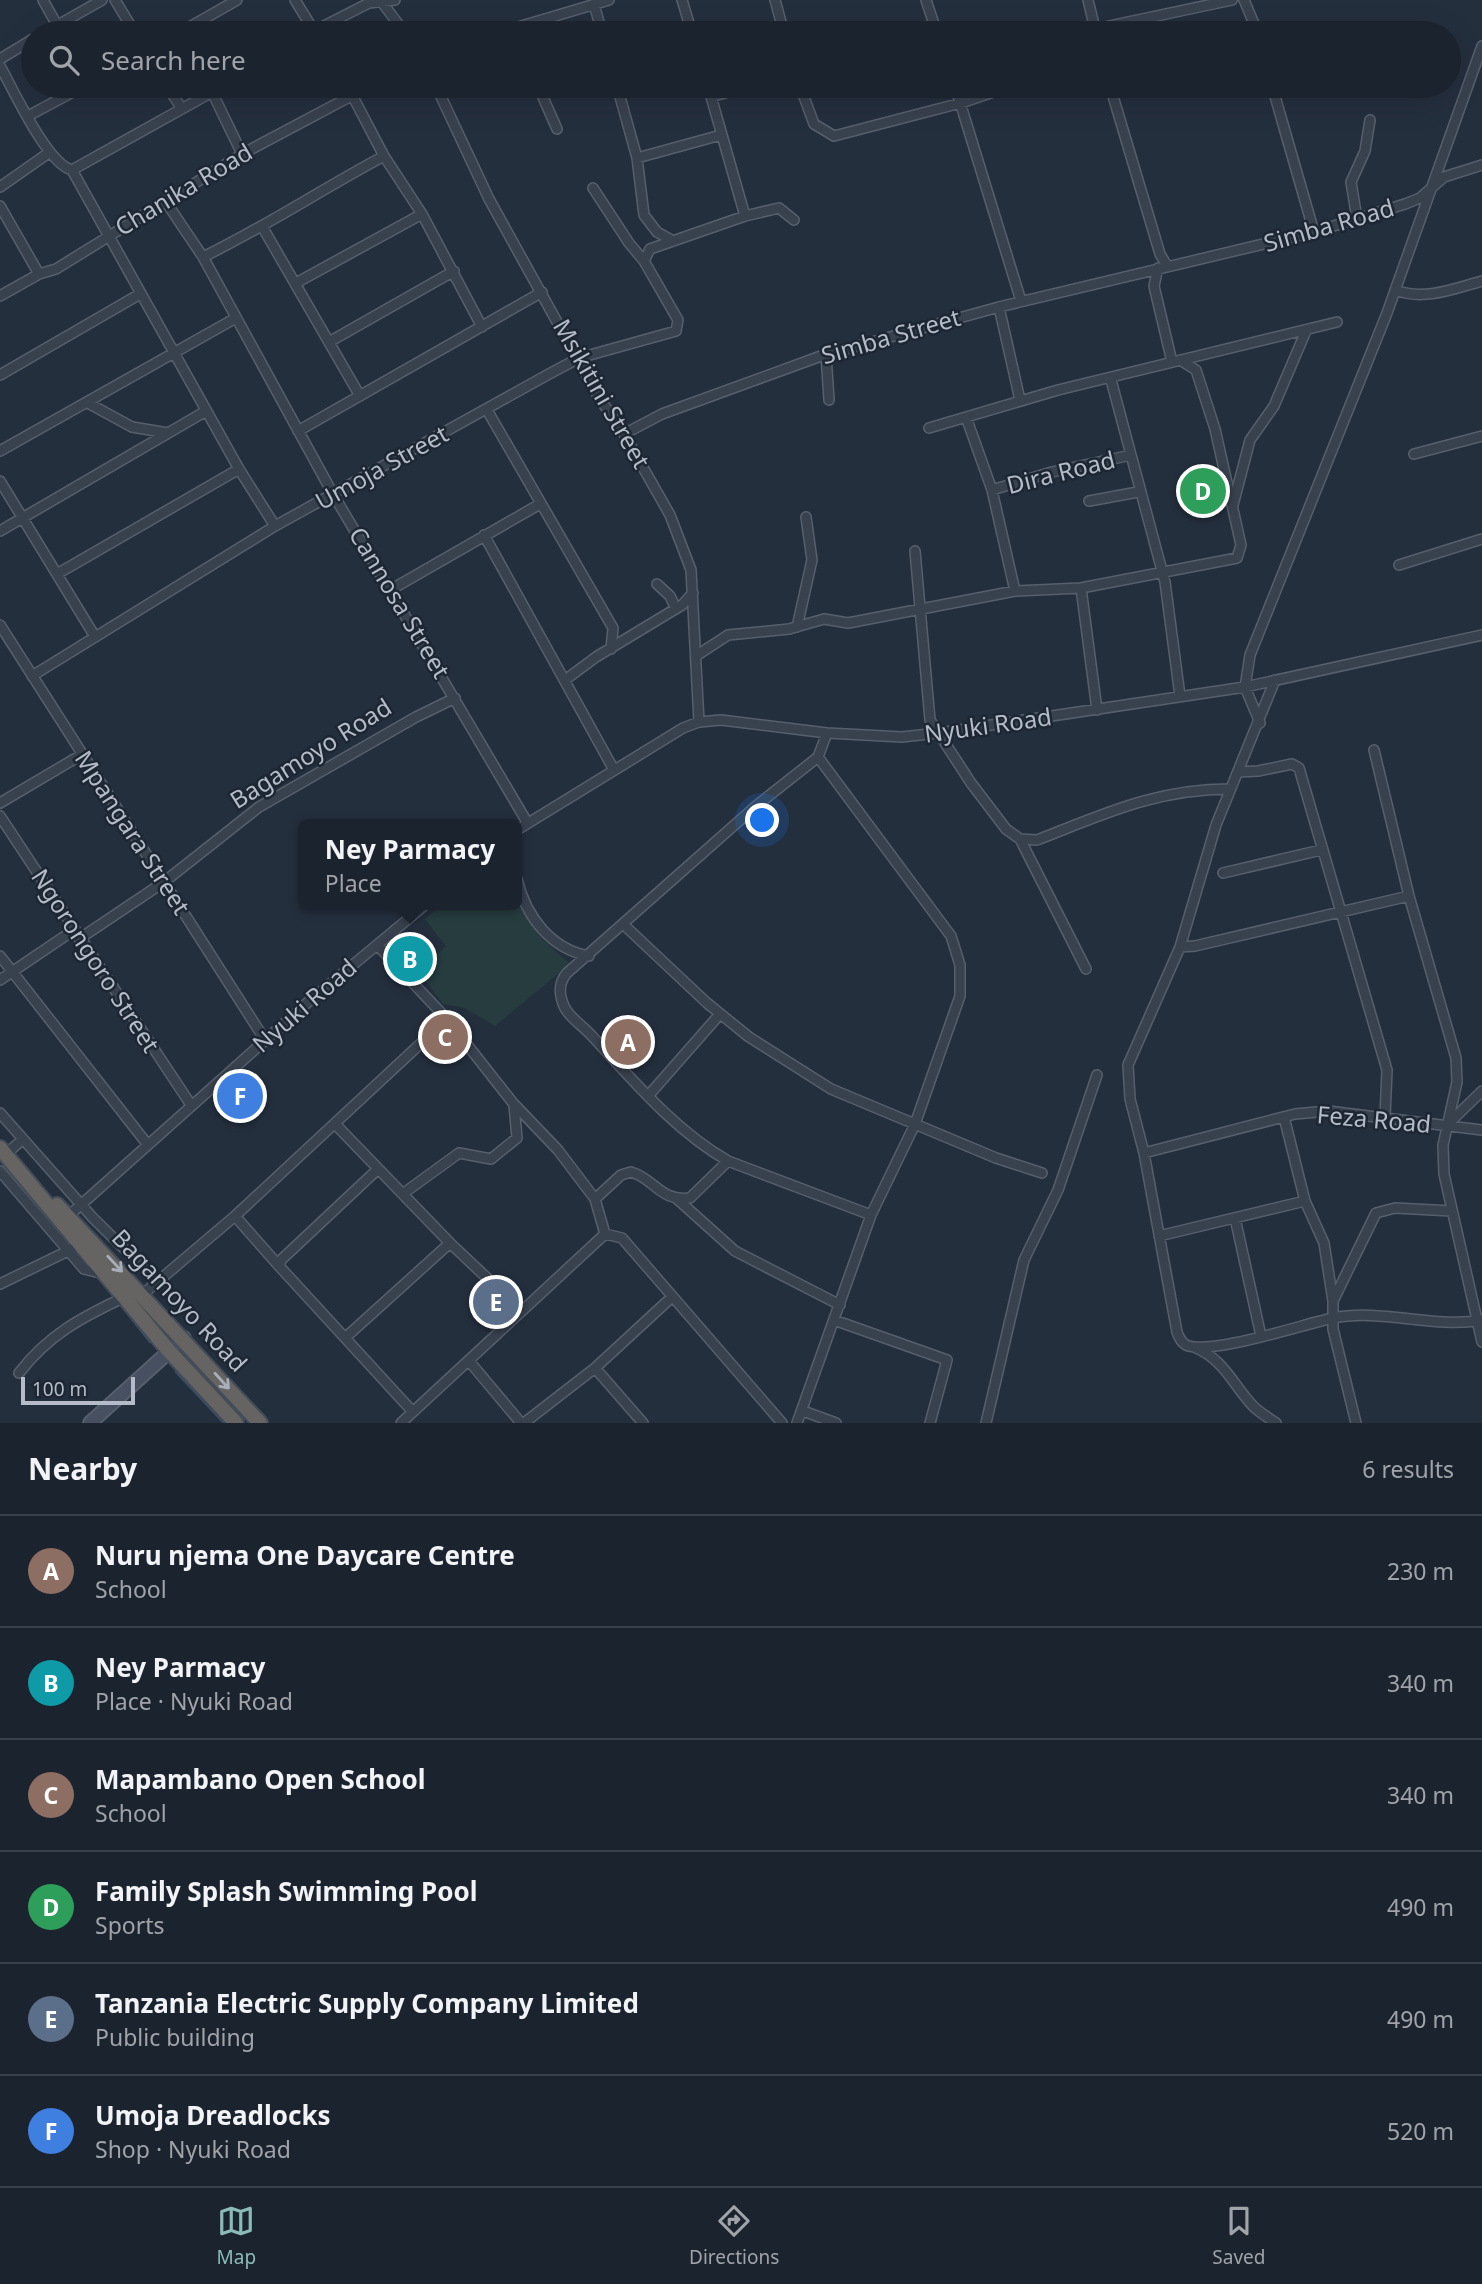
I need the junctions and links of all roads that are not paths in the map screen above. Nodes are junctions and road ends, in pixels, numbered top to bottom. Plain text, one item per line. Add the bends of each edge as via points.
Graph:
1 (43, 0) edge
2 (102, 0) edge
3 (116, 0) edge
4 (237, 0) edge
5 (295, 0) edge
6 (395, 0) edge
7 (609, 0) edge
8 (682, 0) edge
9 (775, 0) edge
10 (926, 0) edge
11 (1088, 0) edge
12 (1232, 0) edge
13 (1244, 0) edge
14 (381, 1) edge
15 (589, 3) edge
16 (55, 21) edge
17 (64, 21) edge
18 (128, 21) edge
19 (200, 21) edge
20 (306, 21) edge
21 (331, 21) edge
22 (396, 21) edge
23 (536, 21) edge
24 (597, 21) edge
25 (688, 21) edge
26 (781, 21) edge
27 (933, 21) edge
28 (1093, 21) edge
29 (1140, 21) edge
30 (1253, 21) edge
31 (1482, 46) edge
32 (21, 47) edge
33 (0, 60) edge
34 (0, 66) edge
35 (62, 98) edge
36 (175, 98) edge
37 (201, 98) edge
38 (215, 98) edge
39 (346, 98) edge
40 (354, 98) edge
41 (442, 98) edge
42 (543, 98) edge
43 (620, 98) edge
44 (711, 98) edge
45 (804, 98) edge
46 (959, 98) edge
47 (976, 98) edge
48 (1114, 98) edge
49 (1275, 98) edge
50 (961, 103) junction
51 (182, 109) junction
52 (28, 116) junction
53 (1370, 120) dead end
54 (557, 129) dead end
55 (721, 135) junction
56 (50, 152) junction
57 (242, 154) junction
58 (384, 156) junction
59 (637, 158) junction
60 (1482, 165) edge
61 (72, 170) junction
62 (0, 187) edge
63 (593, 188) dead end
64 (1432, 188) junction
65 (166, 202) junction
66 (2, 213) edge
67 (422, 214) junction
68 (745, 216) junction
69 (1357, 219) junction
70 (794, 220) dead end
71 (263, 228) junction
72 (1314, 232) junction
73 (107, 236) junction
74 (673, 241) junction
75 (202, 257) junction
76 (644, 261) junction
77 (1162, 267) junction
78 (454, 271) junction
79 (39, 274) junction
80 (1482, 281) edge
81 (296, 283) junction
82 (1395, 290) junction
83 (542, 292) junction
84 (140, 294) junction
85 (0, 296) edge
86 (1021, 302) junction
87 (999, 307) junction
88 (234, 318) junction
89 (1337, 322) dead end
90 (482, 327) junction
91 (1306, 331) junction
92 (328, 342) junction
93 (172, 352) junction
94 (826, 355) junction
95 (579, 358) junction
96 (1177, 361) junction
97 (0, 375) edge
98 (1111, 380) junction
99 (360, 396) junction
100 (1020, 400) junction
101 (829, 401) dead end
102 (89, 403) junction
103 (487, 410) junction
104 (206, 411) junction
105 (966, 417) junction
106 (929, 428) dead end
107 (298, 431) junction
108 (167, 433) junction
109 (624, 434) junction
110 (1482, 436) edge
111 (0, 451) edge
112 (1414, 454) dead end
113 (1131, 455) junction
114 (239, 469) junction
115 (0, 481) edge
116 (992, 490) junction
117 (1138, 492) junction
118 (333, 494) junction
119 (1089, 501) dead end
120 (540, 504) junction
121 (1233, 508) junction
122 (806, 517) dead end
123 (21, 518) junction
124 (275, 526) junction
125 (0, 531) edge
126 (484, 535) junction
127 (1482, 539) edge
128 (915, 551) dead end
129 (1399, 565) dead end
130 (1161, 571) junction
131 (57, 575) junction
132 (657, 584) dead end
133 (1081, 588) junction
134 (392, 589) junction
135 (1015, 591) junction
136 (692, 593) junction
137 (676, 609) junction
138 (921, 611) junction
139 (0, 625) edge
140 (797, 627) junction
141 (94, 635) junction
142 (1482, 635) edge
143 (611, 649) junction
144 (696, 656) junction
145 (32, 676) junction
146 (565, 680) junction
147 (1275, 680) junction
148 (1245, 687) junction
149 (1181, 696) junction
150 (454, 698) junction
151 (1097, 710) junction
152 (699, 722) junction
153 (1259, 723) junction
154 (827, 733) junction
155 (938, 733) junction
156 (1374, 750) dead end
157 (81, 755) junction
158 (818, 757) junction
159 (614, 770) junction
160 (1238, 772) junction
161 (1230, 789) junction
162 (0, 803) edge
163 (0, 816) edge
164 (527, 822) junction
165 (522, 826) edge
166 (1020, 839) junction
167 (1321, 850) junction
168 (1223, 873) dead end
169 (164, 882) junction
170 (522, 890) edge
171 (1409, 896) junction
172 (419, 910) edge
173 (1340, 911) junction
174 (625, 925) junction
175 (77, 934) junction
176 (377, 945) junction
177 (1180, 947) junction
178 (0, 956) edge
179 (589, 956) junction
180 (1086, 969) dead end
181 (12, 971) junction
182 (0, 980) edge
183 (720, 1014) junction
184 (447, 1019) junction
185 (265, 1040) junction
186 (1097, 1075) dead end
187 (1482, 1091) edge
188 (648, 1096) junction
189 (513, 1103) junction
190 (191, 1105) junction
191 (0, 1113) edge
192 (1283, 1117) junction
193 (1385, 1117) junction
194 (915, 1124) junction
195 (336, 1125) junction
196 (1446, 1126) junction
197 (1482, 1130) edge
198 (23, 1139) junction
199 (148, 1145) junction
200 (3, 1151) edge
201 (1144, 1153) junction
202 (728, 1161) junction
203 (378, 1169) junction
204 (0, 1171) edge
205 (1042, 1173) dead end
206 (404, 1193) junction
207 (676, 1198) junction
208 (595, 1199) junction
209 (1306, 1201) junction
210 (82, 1204) junction
211 (1452, 1211) junction
212 (235, 1216) junction
213 (871, 1216) junction
214 (65, 1218) junction
215 (1235, 1218) junction
216 (605, 1234) junction
217 (1159, 1236) junction
218 (450, 1243) junction
219 (75, 1247) junction
220 (279, 1266) junction
221 (158, 1282) junction
222 (0, 1284) edge
223 (143, 1294) junction
224 (125, 1297) junction
225 (673, 1297) junction
226 (1334, 1301) junction
227 (840, 1305) junction
228 (522, 1311) junction
229 (1334, 1318) junction
230 (834, 1320) junction
231 (1480, 1320) edge
232 (1261, 1336) junction
233 (346, 1337) junction
234 (184, 1338) junction
235 (1482, 1342) edge
236 (1193, 1347) junction
237 (169, 1351) junction
238 (468, 1361) junction
239 (595, 1368) junction
240 (19, 1373) dead end
241 (803, 1410) junction
242 (413, 1412) junction
243 (90, 1423) edge
244 (236, 1423) edge
245 (260, 1423) edge
246 (401, 1423) edge
247 (522, 1423) edge
248 (643, 1423) edge
249 (782, 1423) edge
250 (797, 1423) edge
251 (836, 1423) edge
252 (930, 1423) edge
253 (986, 1423) edge
254 (1276, 1423) edge
255 (1356, 1423) edge

1 - 16 street
2 - 17 street
3 - 18 street
4 - 19 street
5 - 20 street
6 - 14 street
7 - 15 street
8 - 25 street
9 - 26 street
10 - 27 street
11 - 28 street
12 - 29 street
13 - 30 street
14 - 21 street
14 - 22 street
15 - 23 street
15 - 24 street
31 - 64 street
32 - 33 street
34 - 52 street
35 - 52 street
36 - 51 street
37 - 51 street
38 - 57 street
39 - 57 street, Chanika Road
40 - 58 street
41 - 83 street, Msikitini Street via 489,199
42 - 54 street
43 - 59 street
44 - 55 street
45 - 50 street via 814,124 834,136
46 - 50 street
47 - 50 street
48 - 77 street
49 - 72 street
50 - 86 street
51 - 61 street
52 - 56 street
53 - 69 street via 1365,151 1351,182
55 - 59 street
55 - 68 street
56 - 61 street
56 - 62 street
57 - 65 street, Chanika Road
58 - 67 street
58 - 71 street via 319,190
59 - 74 street via 645,215 657,232
60 - 64 street, Simba Road via 1444,177
61 - 73 street
63 - 76 street
64 - 69 street, Simba Road via 1420,198
64 - 82 street
65 - 73 street, Chanika Road
65 - 75 street, Cannosa Street
66 - 79 street
67 - 78 street
67 - 81 street
68 - 70 street via 776,208
68 - 74 street
69 - 72 street, Simba Road
71 - 75 street
71 - 81 street
72 - 77 street, Simba Road
73 - 79 street, Chanika Road via 56,269
73 - 84 street
74 - 76 street via 650,249
75 - 88 street, Cannosa Street
76 - 95 street, Umoja Street via 678,320 678,329
77 - 86 street, Simba Street
77 - 96 street via 1154,286
78 - 90 street
78 - 92 street
79 - 85 street, Chanika Road
80 - 82 street via 1433,295
81 - 92 street
82 - 148 street via 1250,655
83 - 90 street
83 - 95 street, Msikitini Street
84 - 93 street
84 - 97 street
86 - 87 street, Simba Street
87 - 94 street, Simba Street
87 - 100 street
88 - 93 street
88 - 107 street, Cannosa Street
89 - 91 street
90 - 99 street
91 - 96 street
91 - 121 street via 1274,406 1250,440
92 - 99 street
93 - 102 street
93 - 104 street
94 - 101 street
94 - 109 street, Simba Street via 662,414
95 - 103 street, Umoja Street
95 - 109 street, Msikitini Street
96 - 98 street
96 - 121 street via 1196,370
98 - 100 street
98 - 113 street
99 - 107 street
100 - 105 street
102 - 108 street via 127,425
102 - 111 street
103 - 118 street, Umoja Street
103 - 120 street
104 - 108 street
104 - 114 street
105 - 106 street
105 - 116 street
107 - 118 street, Cannosa Street
108 - 123 street
109 - 136 street, Msikitini Street via 685,550
110 - 112 street
113 - 116 street, Dira Road
113 - 117 street
114 - 124 street
114 - 131 street
115 - 123 street
116 - 135 street
117 - 119 street
117 - 130 street
118 - 124 street, Umoja Street
118 - 134 street, Cannosa Street
120 - 126 street
120 - 143 street via 613,628
121 - 130 street via 1241,549 1237,558
122 - 140 street via 812,560
123 - 125 street
123 - 131 street
124 - 141 street, Umoja Street
126 - 134 street
126 - 146 street
127 - 129 street
128 - 138 street
130 - 133 street
130 - 149 street
131 - 141 street
132 - 137 street
133 - 135 street
133 - 151 street
134 - 150 street, Cannosa Street
135 - 138 street
136 - 137 street
136 - 144 street, Msikitini Street
137 - 143 street
138 - 140 street via 848,623 824,619
138 - 155 street via 930,720
139 - 145 street, Mpangara Street
140 - 144 street via 728,635
141 - 145 street, Umoja Street
142 - 147 street, Nyuki Road
143 - 146 street
144 - 152 street, Msikitini Street
145 - 157 street, Mpangara Street
146 - 159 street
147 - 148 street, Nyuki Road
147 - 153 street
148 - 149 street, Nyuki Road
148 - 153 street
149 - 151 street, Nyuki Road
150 - 164 street, Cannosa Street
150 - 169 street, Bagamoyo Road via 259,807
151 - 155 street, Nyuki Road
152 - 154 street, Nyuki Road via 735,720
152 - 159 street, Nyuki Road
153 - 160 street
154 - 155 street, Nyuki Road via 902,737
154 - 158 street
155 - 166 street via 1006,829
156 - 171 street
157 - 162 street
157 - 169 street, Mpangara Street
158 - 174 street via 756,806
158 - 194 street via 951,936 960,965 960,996
159 - 164 street, Nyuki Road
160 - 161 street
160 - 167 street via 1297,765
161 - 166 street via 1159,794 1037,840
161 - 177 street
163 - 175 street, Ngorongoro Street
164 - 165 street, Nyuki Road
166 - 180 street
167 - 168 street
167 - 173 street
169 - 175 street, Bagamoyo Road
169 - 185 street, Mpangara Street
170 - 179 street via 538,925 552,942 571,953
171 - 173 street
171 - 196 street via 1456,1058 1457,1082
172 - 176 street, Nyuki Road
173 - 177 street
173 - 193 street via 1387,1070
174 - 179 street
174 - 183 street
175 - 181 street, Bagamoyo Road
175 - 190 street, Ngorongoro Street
176 - 184 street
176 - 185 street, Nyuki Road
177 - 201 street via 1128,1065 1130,1099
178 - 181 street
179 - 188 street via 561,980 566,1010
181 - 182 street, Bagamoyo Road
181 - 199 street
183 - 188 street
183 - 194 street via 831,1089
184 - 189 street
184 - 195 street
185 - 190 street, Nyuki Road
186 - 253 street via 1058,1190 1024,1260
187 - 196 street
188 - 202 street via 683,1130
189 - 206 street via 517,1138 498,1155 485,1160 459,1153
189 - 208 street via 549,1139
190 - 199 street, Nyuki Road
191 - 198 street
192 - 193 street, Feza Road via 1328,1111
192 - 201 street, Feza Road
192 - 209 street
193 - 196 street, Feza Road
194 - 205 street
194 - 213 street
195 - 203 street
195 - 212 street
196 - 197 street, Feza Road
196 - 211 street via 1444,1174
198 - 200 street
198 - 210 street
199 - 210 street, Nyuki Road
200 - 214 highway, Bagamoyo Road
201 - 217 street
202 - 207 street via 690,1198
202 - 213 street
203 - 206 street
203 - 220 street
204 - 219 street
206 - 218 street
207 - 208 street via 631,1172 621,1174
207 - 227 street via 735,1251
208 - 216 street
209 - 215 street
209 - 226 street via 1324,1243
210 - 214 street, Nyuki Road
210 - 221 street
211 - 226 street via 1395,1208 1376,1213
211 - 231 street
212 - 220 street
212 - 221 street
213 - 227 street
214 - 219 highway, Bagamoyo Road
214 -> 223 highway, Bagamoyo Road
215 - 217 street
215 - 232 street
216 - 225 street via 622,1238
216 - 228 street
217 - 236 street via 1177,1332 1182,1342
218 - 228 street
218 - 233 street
219 - 222 street
219 - 224 highway, Bagamoyo Road
220 - 233 street
221 - 223 street
223 - 234 highway, Bagamoyo Road
224 - 237 highway, Bagamoyo Road
224 - 240 street via 57,1332
225 - 239 street
225 - 249 street
226 - 229 street
227 - 230 street
228 - 238 street
229 - 231 street via 1383,1314
229 - 232 street
229 - 255 street
230 - 241 street
230 - 252 street via 947,1360
231 - 235 street
232 - 236 street
233 - 242 street
234 - 237 main road
234 -> 245 highway, Bagamoyo Road
236 - 254 street via 1208,1353 1254,1406
237 - 243 main road
237 - 244 highway, Bagamoyo Road
238 - 242 street
238 - 247 street
239 - 247 street
239 - 248 street
241 - 250 street
241 - 251 street
242 - 246 street

